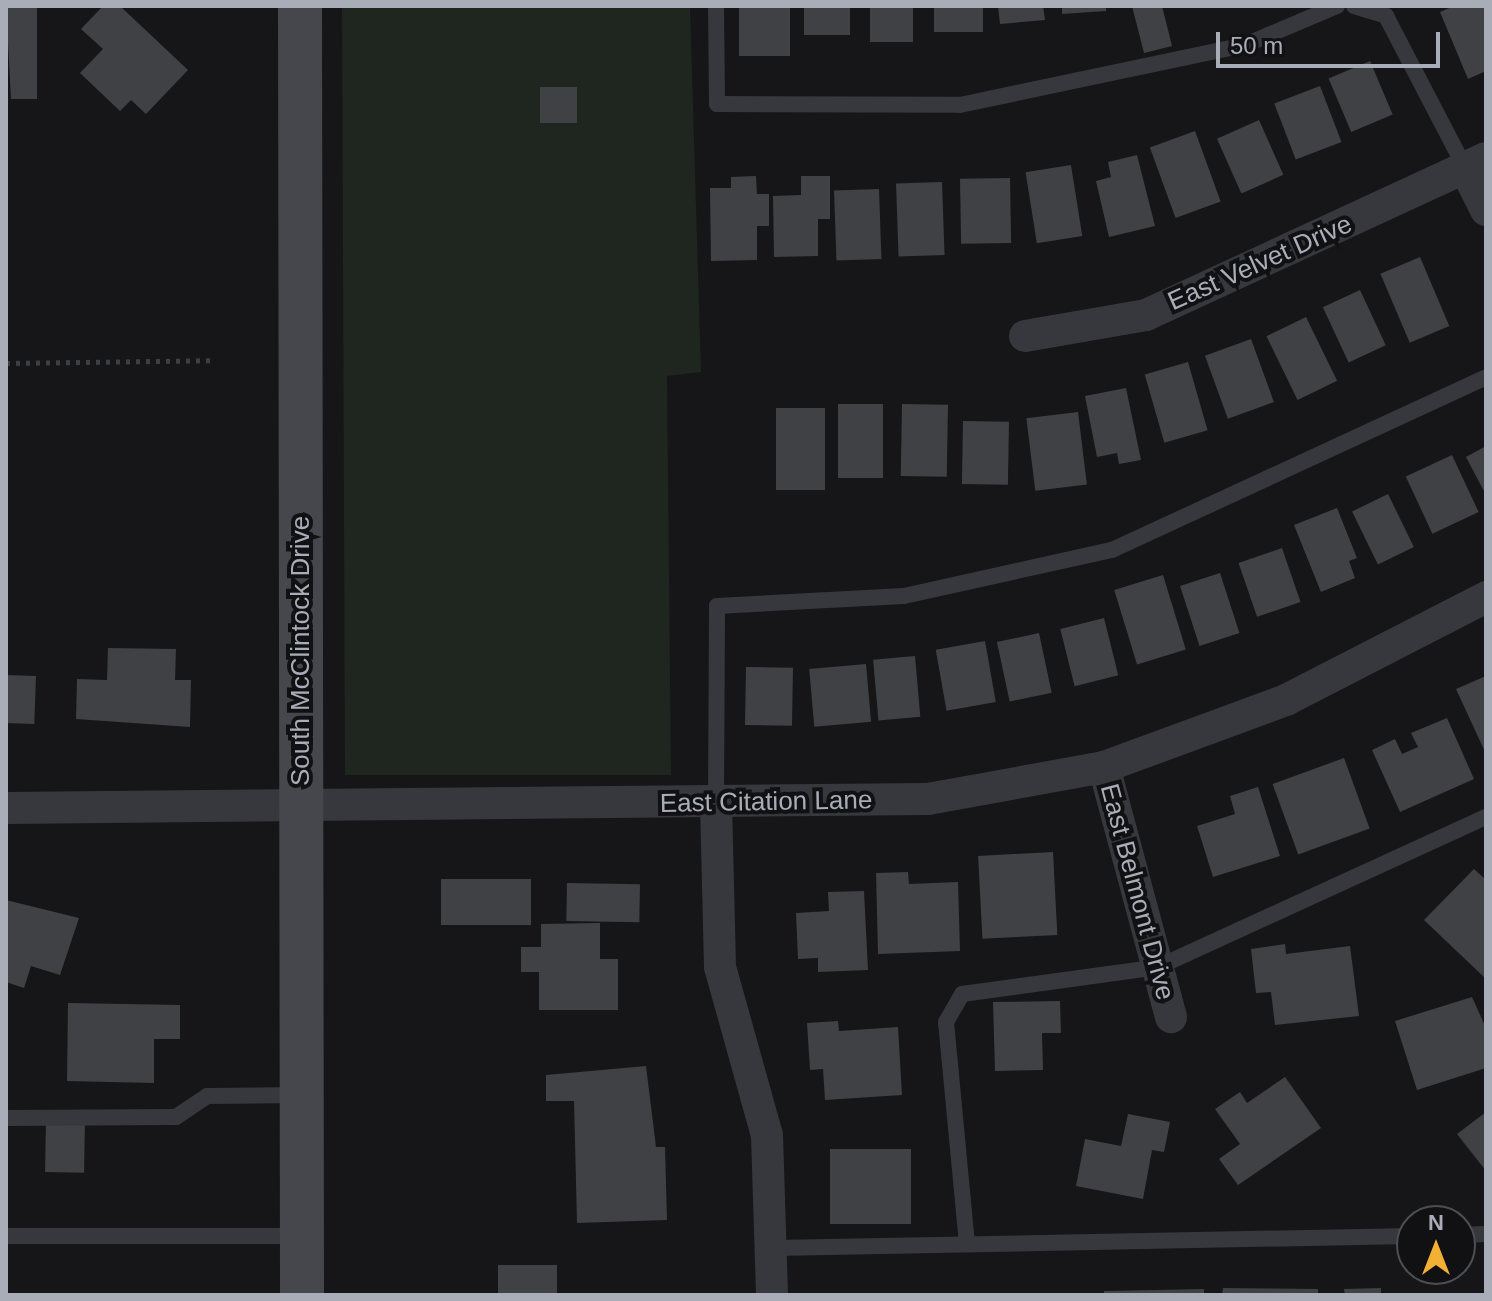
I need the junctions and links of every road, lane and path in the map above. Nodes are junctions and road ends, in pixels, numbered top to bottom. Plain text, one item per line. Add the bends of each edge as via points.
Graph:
1 (300, 6) edge
2 (716, 6) edge
3 (1337, 6) edge
4 (1354, 6) edge
5 (1476, 163) edge
6 (1486, 210) edge
7 (1025, 336) dead end
8 (211, 360) dead end
9 (6, 363) edge
10 (1486, 377) edge
11 (1486, 597) edge
12 (1104, 767) junction
13 (716, 803) junction
14 (6, 808) edge
15 (301, 810) junction
16 (1486, 817) edge
17 (1158, 967) junction
18 (1171, 1017) dead end
19 (302, 1095) junction
20 (6, 1118) edge
21 (6, 1236) edge
22 (302, 1236) junction
23 (1396, 1236) edge
24 (967, 1244) junction
25 (773, 1248) junction
26 (302, 1295) edge
27 (772, 1295) edge

1 - 15 main road, South McClintock Drive
2 - 3 lane via 717,104 930,105 960,105 1245,45
4 - 5 lane via 1386,16
5 - 6 street
5 - 7 street, East Velvet Drive via 1146,315
8 - 9 path
10 - 13 lane via 1112,550 904,596 717,606
11 - 12 street, East Citation Lane via 1286,700
12 - 13 street, East Citation Lane via 928,799
12 - 17 street, East Belmont Drive
13 - 15 street, East Citation Lane
13 - 25 street via 720,967 767,1135
14 - 15 street, East Citation Lane
15 - 19 main road, South McClintock Drive
16 - 17 lane
17 - 18 street, East Belmont Drive
17 - 24 lane via 962,994 946,1022
19 - 20 lane via 207,1096 176,1117
19 - 22 main road, South McClintock Drive
21 - 22 lane
22 - 26 main road, South McClintock Drive
23 - 24 lane
24 - 25 lane
25 - 27 street

